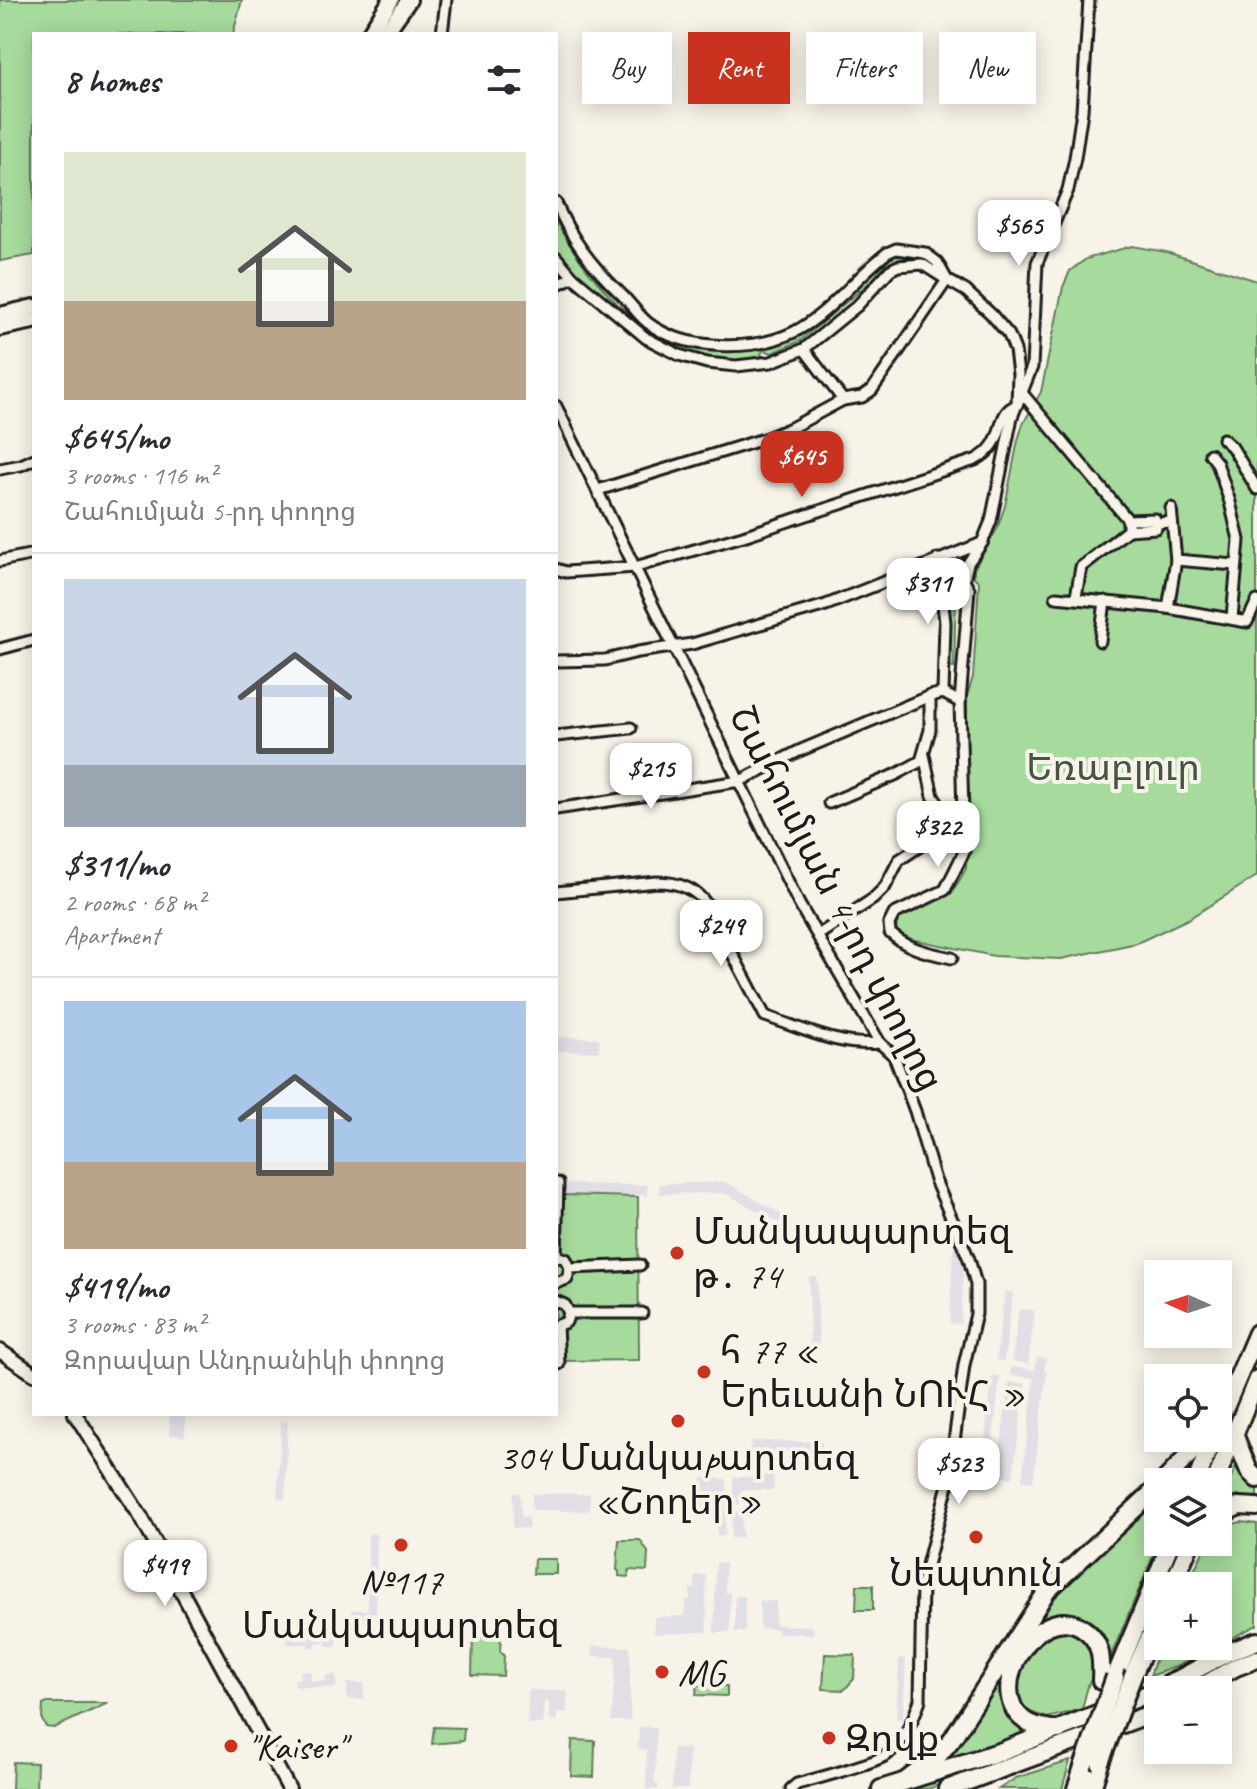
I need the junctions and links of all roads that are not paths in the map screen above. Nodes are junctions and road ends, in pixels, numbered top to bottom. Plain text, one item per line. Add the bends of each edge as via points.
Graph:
1 (391, 0) edge
2 (409, 0) edge
3 (446, 0) edge
4 (1089, 0) edge
5 (370, 32) edge
6 (386, 32) edge
7 (442, 32) edge
8 (558, 207) edge
9 (558, 259) edge
10 (573, 277) junction
11 (947, 280) junction
12 (558, 284) edge
13 (32, 307) edge
14 (0, 315) edge
15 (32, 321) edge
16 (0, 328) edge
17 (804, 349) junction
18 (1022, 393) junction
19 (843, 400) junction
20 (1017, 405) junction
21 (558, 410) edge
22 (1223, 439) dead end
23 (1210, 454) dead end
24 (32, 460) edge
25 (0, 469) edge
26 (1257, 489) edge
27 (598, 490) junction
28 (1171, 508) dead end
29 (1172, 522) junction
30 (1128, 525) junction
31 (982, 543) junction
32 (32, 554) edge
33 (938, 559) junction
34 (1176, 560) junction
35 (0, 561) edge
36 (1235, 565) junction
37 (635, 567) junction
38 (558, 570) edge
39 (1056, 597) dead end
40 (1076, 597) junction
41 (1105, 601) junction
42 (1257, 601) edge
43 (1168, 608) junction
44 (1232, 618) junction
45 (32, 641) edge
46 (1100, 641) dead end
47 (675, 646) junction
48 (0, 649) edge
49 (558, 661) edge
50 (943, 693) junction
51 (930, 696) junction
52 (960, 702) junction
53 (631, 728) dead end
54 (558, 736) edge
55 (924, 754) junction
56 (740, 781) junction
57 (829, 803) dead end
58 (558, 809) edge
59 (952, 825) junction
60 (964, 832) junction
61 (558, 892) edge
62 (818, 935) junction
63 (952, 958) dead end
64 (880, 1043) junction
65 (558, 1257) edge
66 (640, 1265) dead end
67 (570, 1268) junction
68 (558, 1282) edge
69 (558, 1302) edge
70 (569, 1313) junction
71 (642, 1313) dead end
72 (558, 1326) edge
73 (1257, 1333) edge
74 (558, 1345) edge
75 (0, 1348) edge
76 (559, 1364) dead end
77 (32, 1371) edge
78 (1257, 1379) edge
79 (1232, 1392) edge
80 (73, 1416) edge
81 (73, 1416) edge
82 (1234, 1434) junction
83 (1192, 1452) edge
84 (1176, 1468) edge
85 (1221, 1468) edge
86 (1257, 1479) edge
87 (1144, 1500) edge
88 (1257, 1507) edge
89 (1232, 1509) edge
90 (1257, 1515) edge
91 (1232, 1518) edge
92 (1165, 1556) edge
93 (1257, 1641) edge
94 (1144, 1650) edge
95 (1257, 1659) edge
96 (1236, 1667) junction
97 (1257, 1667) edge
98 (1184, 1676) edge
99 (1220, 1676) edge
100 (1108, 1679) junction
101 (1144, 1696) edge
102 (1144, 1716) edge
103 (1061, 1730) junction
104 (1002, 1751) junction
105 (1009, 1768) junction
106 (1078, 1780) edge
107 (904, 1782) junction
108 (790, 1788) edge
109 (282, 1789) edge
110 (289, 1789) edge
111 (881, 1789) edge
112 (947, 1789) edge
113 (990, 1789) edge
114 (1092, 1789) edge

1 - 5 main road
2 - 6 main road
3 - 7 street
4 - 18 street via 1075,158 1068,190 1037,263 1032,367
8 - 11 street via 575,244 648,323 690,343 772,341 796,331 896,249 925,253
9 - 10 street
10 - 12 street
10 - 17 street via 646,338 679,355 736,366 771,362
11 - 17 street via 922,264 898,266
11 - 19 street via 872,390
11 - 20 street via 966,291 1009,335 1018,366
13 - 14 main road
15 - 16 main road
17 - 19 street
18 - 20 street
18 - 30 street
19 - 27 street via 767,438
20 - 31 street
20 - 37 street via 1004,414 994,447 975,460
21 - 27 street, Շահումյան 4-րդ փողոց
22 - 26 street
23 - 36 street via 1239,540
24 - 25 street
27 - 37 street, Շահումյան 4-րդ փողոց
28 - 29 street
29 - 30 street via 1155,519
29 - 34 street
30 - 40 street via 1081,567
31 - 33 street
31 - 52 street via 964,580 969,589
32 - 35 street
33 - 47 street via 826,605
33 - 50 street via 945,623
34 - 36 street
34 - 43 street
36 - 44 street
37 - 38 street
37 - 47 street, Շահումյան 4-րդ փողոց
39 - 40 street
40 - 41 street
41 - 43 street
41 - 46 street
42 - 44 street via 1247,622
43 - 44 street
45 - 48 street
47 - 49 street via 605,660
47 - 56 street, Շահումյան 4-րդ փողոց
50 - 51 street
50 - 52 street
51 - 55 street
51 - 56 street
52 - 60 street
53 - 54 street
55 - 57 street via 897,774
55 - 59 street via 933,796
56 - 58 street
56 - 62 street, Շահումյան 4-րդ փողոց
59 - 60 street
59 - 62 street via 899,860 873,899
60 - 63 street via 961,861 945,890 894,914 889,924 897,940
61 - 64 street via 657,882 689,888 707,905 765,1016 840,1042
62 - 64 street, Շահումյան 4-րդ փողոց
64 - 108 street, Շահումյան 4-րդ փողոց via 894,1056 935,1180 969,1259 976,1314 949,1481 922,1584 920,1700 915,1714 886,1756
65 - 67 street
66 - 67 street
67 - 68 street via 567,1279
69 - 70 street
70 - 71 street
70 - 72 street
73 - 79 highway
74 - 76 street
75 - 77 main road
78 - 82 highway
80 - 109 main road via 134,1512
81 - 110 main road via 136,1509
82 - 85 highway
82 - 86 highway
83 - 84 highway
87 - 107 highway via 1047,1591 952,1739
88 - 89 highway
90 - 91 highway
92 - 100 highway
93 - 98 highway
94 - 114 highway, bridge
95 - 96 highway
96 - 97 highway
96 - 99 highway
100 - 103 highway via 1095,1638 1076,1624 1056,1622 1028,1641 1010,1673 1008,1691 1014,1708 1036,1726
100 - 106 highway, bridge
101 - 103 highway
102 - 105 highway
103 - 104 highway
104 - 105 highway
104 - 107 highway
105 - 112 highway
105 - 113 highway
107 - 111 highway

